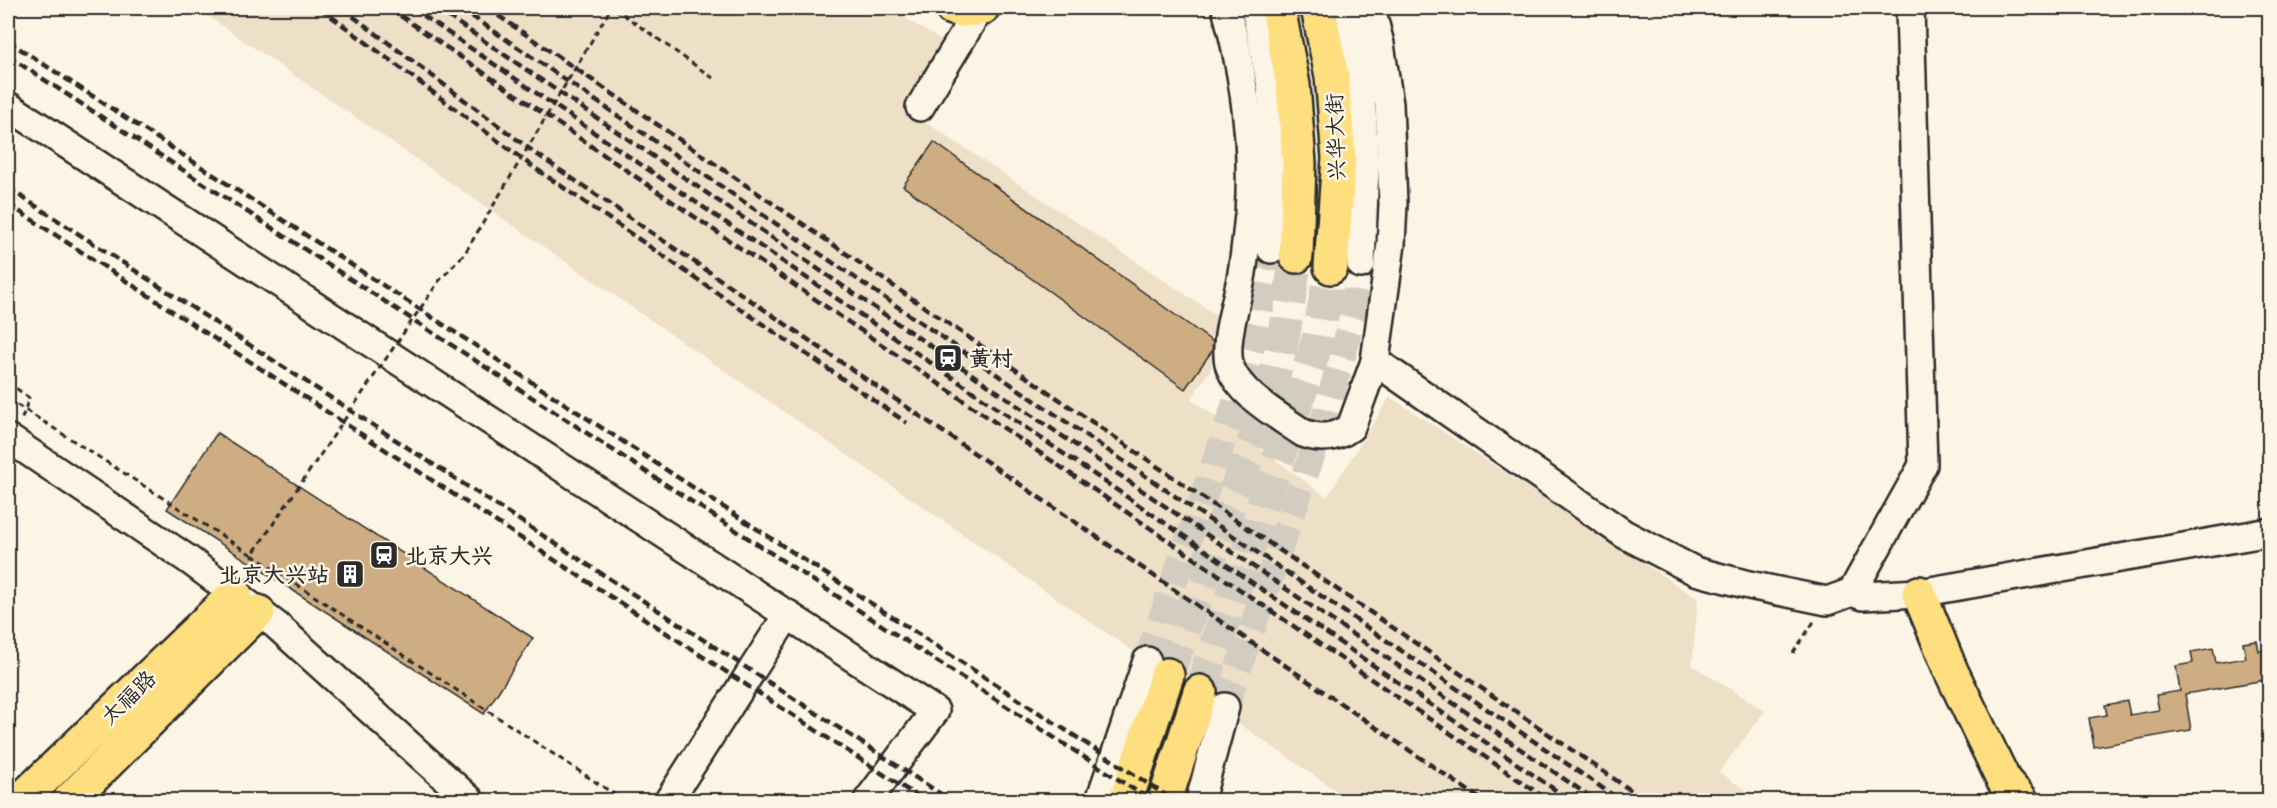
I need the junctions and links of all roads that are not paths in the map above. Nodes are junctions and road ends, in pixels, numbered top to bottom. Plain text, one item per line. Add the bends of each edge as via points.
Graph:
1 (971, 8) edge
2 (1226, 8) edge
3 (1255, 8) edge
4 (1278, 8) edge
5 (1318, 8) edge
6 (1349, 8) edge
7 (1371, 8) edge
8 (1910, 8) edge
9 (8, 106) edge
10 (920, 107) dead end
11 (1284, 253) joint
12 (1346, 266) joint
13 (1375, 361) junction
14 (10, 440) edge
15 (2270, 531) edge
16 (1919, 593) junction
17 (1839, 596) junction
18 (246, 603) junction
19 (788, 614) junction
20 (1157, 668) joint
21 (1213, 700) joint
22 (21, 801) edge
23 (70, 801) edge
24 (470, 801) edge
25 (669, 801) edge
26 (868, 801) edge
27 (1100, 801) edge
28 (1126, 801) edge
29 (1165, 801) edge
30 (1200, 801) edge
31 (2021, 801) edge

1 - 10 street
2 - 13 street via 1241,78 1250,165 1246,242 1227,350 1236,382 1303,433 1331,437 1352,427
3 - 11 street via 1271,86
4 - 11 main road, 兴华大街 via 1293,85 1299,163
5 - 12 main road, 兴华大街 via 1332,76
6 - 12 street via 1361,90 1365,166
7 - 13 street via 1389,104 1393,204
8 - 17 street via 1923,465
9 - 19 street
13 - 17 street via 1624,534 1695,570 1749,585
14 - 18 street
15 - 16 street
16 - 17 street
16 - 31 main road via 2004,781
18 - 22 main road, 太福路
18 - 23 main road, 太福路
18 - 24 street via 285,633
19 - 25 street
19 - 26 street via 935,711
20 - 27 street
20 - 28 main road
21 - 29 main road
21 - 30 street

